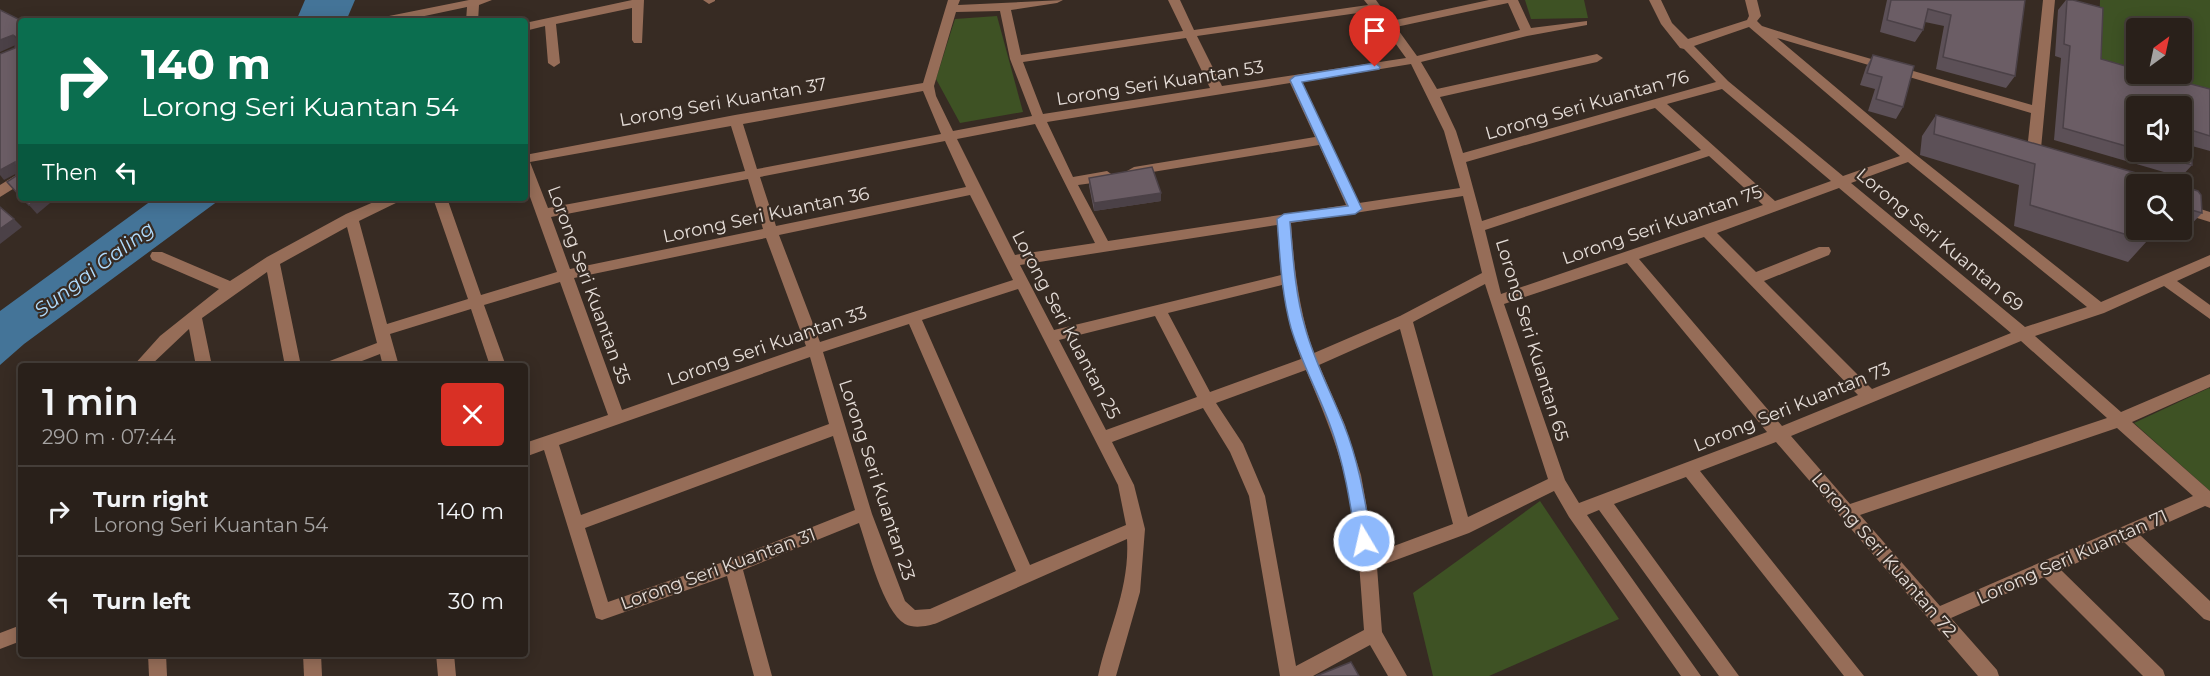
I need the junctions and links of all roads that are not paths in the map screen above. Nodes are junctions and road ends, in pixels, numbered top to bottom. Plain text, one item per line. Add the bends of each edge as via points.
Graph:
1 (486, 0) edge
2 (1057, 0) edge
3 (1174, 0) edge
4 (1505, 0) edge
5 (1512, 0) edge
6 (1655, 0) edge
7 (1751, 0) edge
8 (2049, 0) edge
9 (638, 2) edge
10 (473, 3) junction
11 (1372, 3) edge
12 (1454, 4) edge
13 (952, 5) edge
14 (1005, 7) junction
15 (399, 18) edge
16 (472, 18) edge
17 (550, 22) junction
18 (1583, 24) dead end
19 (1388, 25) junction
20 (1754, 25) junction
21 (528, 26) edge
22 (1527, 32) junction
23 (1190, 34) junction
24 (638, 40) dead end
25 (1684, 45) junction
26 (1016, 58) junction
27 (1597, 58) dead end
28 (1415, 60) junction
29 (554, 63) dead end
30 (1295, 80) junction
31 (1724, 84) junction
32 (928, 86) junction
33 (1218, 92) junction
34 (1434, 94) junction
35 (1659, 104) junction
36 (2038, 111) junction
37 (735, 119) junction
38 (1040, 120) junction
39 (948, 136) junction
40 (1322, 140) junction
41 (1711, 151) junction
42 (1910, 157) junction
43 (528, 158) edge
44 (1459, 159) junction
45 (2049, 168) edge
46 (528, 173) edge
47 (751, 174) junction
48 (18, 179) edge
49 (1069, 182) junction
50 (1840, 182) junction
51 (974, 190) junction
52 (1468, 191) junction
53 (0, 192) edge
54 (388, 201) edge
55 (441, 201) edge
56 (1772, 206) junction
57 (1355, 209) junction
58 (2192, 211) edge
59 (543, 214) junction
60 (351, 217) junction
61 (2210, 217) edge
62 (1284, 219) junction
63 (1478, 227) junction
64 (1707, 231) junction
65 (771, 232) junction
66 (1104, 246) junction
67 (1824, 251) dead end
68 (157, 256) dead end
69 (1630, 257) junction
70 (2210, 260) edge
71 (272, 261) junction
72 (1011, 261) junction
73 (565, 276) junction
74 (1488, 276) junction
75 (1288, 278) junction
76 (1754, 279) junction
77 (2166, 280) junction
78 (1022, 282) junction
79 (234, 289) junction
80 (1496, 300) junction
81 (476, 301) junction
82 (2099, 309) junction
83 (1159, 310) junction
84 (2210, 313) edge
85 (194, 317) junction
86 (913, 317) junction
87 (1406, 320) junction
88 (2023, 334) junction
89 (1050, 337) junction
90 (384, 339) junction
91 (815, 350) junction
92 (1310, 362) junction
93 (144, 363) edge
94 (203, 363) edge
95 (291, 363) edge
96 (338, 363) edge
97 (390, 363) edge
98 (497, 363) edge
99 (2210, 380) edge
100 (1870, 398) junction
101 (1207, 401) junction
102 (617, 417) junction
103 (2118, 421) junction
104 (838, 427) junction
105 (1779, 434) junction
106 (1103, 438) junction
107 (550, 442) junction
108 (528, 448) edge
109 (1689, 469) junction
110 (1557, 482) junction
111 (2208, 500) edge
112 (1603, 502) junction
113 (1575, 512) junction
114 (1847, 513) junction
115 (864, 514) junction
116 (575, 524) junction
117 (1463, 528) junction
118 (1137, 529) junction
119 (2126, 533) junction
120 (1368, 563) junction
121 (733, 566) junction
122 (2046, 567) junction
123 (1026, 575) junction
124 (2210, 613) edge
125 (1937, 616) junction
126 (18, 634) edge
127 (1373, 634) junction
128 (0, 641) edge
129 (157, 657) edge
130 (312, 657) edge
131 (445, 657) edge
132 (158, 676) edge
133 (313, 676) edge
134 (447, 676) edge
135 (763, 676) edge
136 (1107, 676) edge
137 (1289, 676) edge
138 (1295, 676) edge
139 (1398, 676) edge
140 (1692, 676) edge
141 (1730, 676) edge
142 (1855, 676) edge
143 (1990, 676) edge
144 (2156, 676) edge

1 - 10 street
2 - 14 street
3 - 23 street
4 - 12 street
5 - 22 street
6 - 25 street, Lorong Seri Kuantan 69
7 - 20 street
8 - 36 street
9 - 17 street
9 - 24 street
10 - 15 street
10 - 16 street
11 - 19 street, Lorong Seri Kuantan 65
11 - 23 street
12 - 19 street
13 - 14 street
13 - 32 street
14 - 26 street
17 - 21 street
17 - 29 street
18 - 22 street, Lorong Seri Kuantan 53
19 - 28 street, Lorong Seri Kuantan 65
20 - 25 street
20 - 36 street
20 - 42 street
22 - 28 street, Lorong Seri Kuantan 53
23 - 26 street
23 - 33 street
25 - 31 street, Lorong Seri Kuantan 69
26 - 38 street
27 - 34 street
28 - 30 street, Lorong Seri Kuantan 53
28 - 34 street, Lorong Seri Kuantan 65
30 - 33 street, Lorong Seri Kuantan 53
30 - 40 street
31 - 35 street, Lorong Seri Kuantan 76
31 - 50 street, Lorong Seri Kuantan 69
32 - 37 street, Lorong Seri Kuantan 37
32 - 39 street, Lorong Seri Kuantan 25
33 - 38 street, Lorong Seri Kuantan 53
34 - 44 street, Lorong Seri Kuantan 65
35 - 41 street
35 - 44 street, Lorong Seri Kuantan 76
36 - 45 street via 2033,160
37 - 43 street, Lorong Seri Kuantan 37
37 - 47 street, Lorong Seri Kuantan 23
38 - 39 street, Lorong Seri Kuantan 53
38 - 49 street
39 - 47 street, Lorong Seri Kuantan 53
39 - 51 street, Lorong Seri Kuantan 25
40 - 49 street
40 - 57 street
41 - 56 street
41 - 63 street
42 - 50 street, Lorong Seri Kuantan 75
42 - 82 street
44 - 52 street, Lorong Seri Kuantan 65
46 - 59 street, Lorong Seri Kuantan 35
47 - 59 street, Lorong Seri Kuantan 53
47 - 65 street, Lorong Seri Kuantan 23
48 - 53 street
49 - 66 street
50 - 56 street, Lorong Seri Kuantan 75
50 - 88 street, Lorong Seri Kuantan 69
51 - 65 street, Lorong Seri Kuantan 36
51 - 72 street, Lorong Seri Kuantan 25
52 - 57 street
52 - 63 street, Lorong Seri Kuantan 65
54 - 60 street
55 - 81 street
56 - 64 street, Lorong Seri Kuantan 75
57 - 62 street
58 - 61 street
59 - 73 street, Lorong Seri Kuantan 35
60 - 71 street
60 - 90 street
62 - 66 street
62 - 75 street
63 - 74 street, Lorong Seri Kuantan 65
64 - 69 street, Lorong Seri Kuantan 75
64 - 76 street
65 - 73 street, Lorong Seri Kuantan 36
65 - 91 street, Lorong Seri Kuantan 23
66 - 72 street
67 - 76 street
68 - 79 street
69 - 80 street, Lorong Seri Kuantan 75
69 - 105 street, Lorong Seri Kuantan 72
70 - 77 street, Lorong Seri Kuantan 73
71 - 79 street
71 - 95 street
72 - 78 street, Lorong Seri Kuantan 25
73 - 81 street, Lorong Seri Kuantan 36
73 - 102 street, Lorong Seri Kuantan 35
74 - 80 street, Lorong Seri Kuantan 65
74 - 87 street
75 - 83 street
75 - 92 street
76 - 100 street
77 - 82 street, Lorong Seri Kuantan 73
77 - 84 street
78 - 86 street, Lorong Seri Kuantan 33
78 - 89 street, Lorong Seri Kuantan 25
79 - 85 street
80 - 110 street, Lorong Seri Kuantan 65
81 - 90 street, Lorong Seri Kuantan 36
81 - 98 street
82 - 88 street, Lorong Seri Kuantan 73
83 - 89 street
83 - 101 street
85 - 93 street
85 - 94 street
86 - 91 street, Lorong Seri Kuantan 33
86 - 123 street
87 - 92 street
87 - 117 street
88 - 100 street, Lorong Seri Kuantan 73
88 - 103 street, Lorong Seri Kuantan 69
89 - 106 street, Lorong Seri Kuantan 25
90 - 96 street, Lorong Seri Kuantan 36
90 - 97 street
91 - 102 street, Lorong Seri Kuantan 33
91 - 104 street, Lorong Seri Kuantan 23
92 - 101 street
92 - 120 street via 1353,475
99 - 103 street
100 - 105 street, Lorong Seri Kuantan 73
101 - 106 street
101 - 137 street via 1237,449 1257,496
102 - 107 street, Lorong Seri Kuantan 33
103 - 111 street, Lorong Seri Kuantan 69
103 - 114 street
104 - 115 street, Lorong Seri Kuantan 23
104 - 116 street
105 - 109 street, Lorong Seri Kuantan 73
105 - 114 street, Lorong Seri Kuantan 72
106 - 118 street, Lorong Seri Kuantan 25 via 1126,485
107 - 108 street, Lorong Seri Kuantan 33
107 - 116 street, Lorong Seri Kuantan 31
109 - 112 street, Lorong Seri Kuantan 73
109 - 142 street
110 - 113 street, Lorong Seri Kuantan 65
110 - 117 street
111 - 119 street, Lorong Seri Kuantan 71
112 - 113 street, Lorong Seri Kuantan 73
112 - 141 street
113 - 140 street, Lorong Seri Kuantan 65
114 - 125 street, Lorong Seri Kuantan 72
115 - 121 street, Lorong Seri Kuantan 31
115 - 123 street, Lorong Seri Kuantan 23 via 898,606 911,618 931,617
116 - 121 street, Lorong Seri Kuantan 31 via 602,612
117 - 120 street
118 - 123 street
118 - 136 street, Lorong Seri Kuantan 25 via 1137,558 1128,605
119 - 122 street, Lorong Seri Kuantan 71
119 - 124 street
120 - 127 street
121 - 135 street
122 - 125 street, Lorong Seri Kuantan 71
122 - 144 street
125 - 143 street, Lorong Seri Kuantan 72
126 - 128 street
127 - 138 street
127 - 139 street
129 - 132 street
130 - 133 street
131 - 134 street

